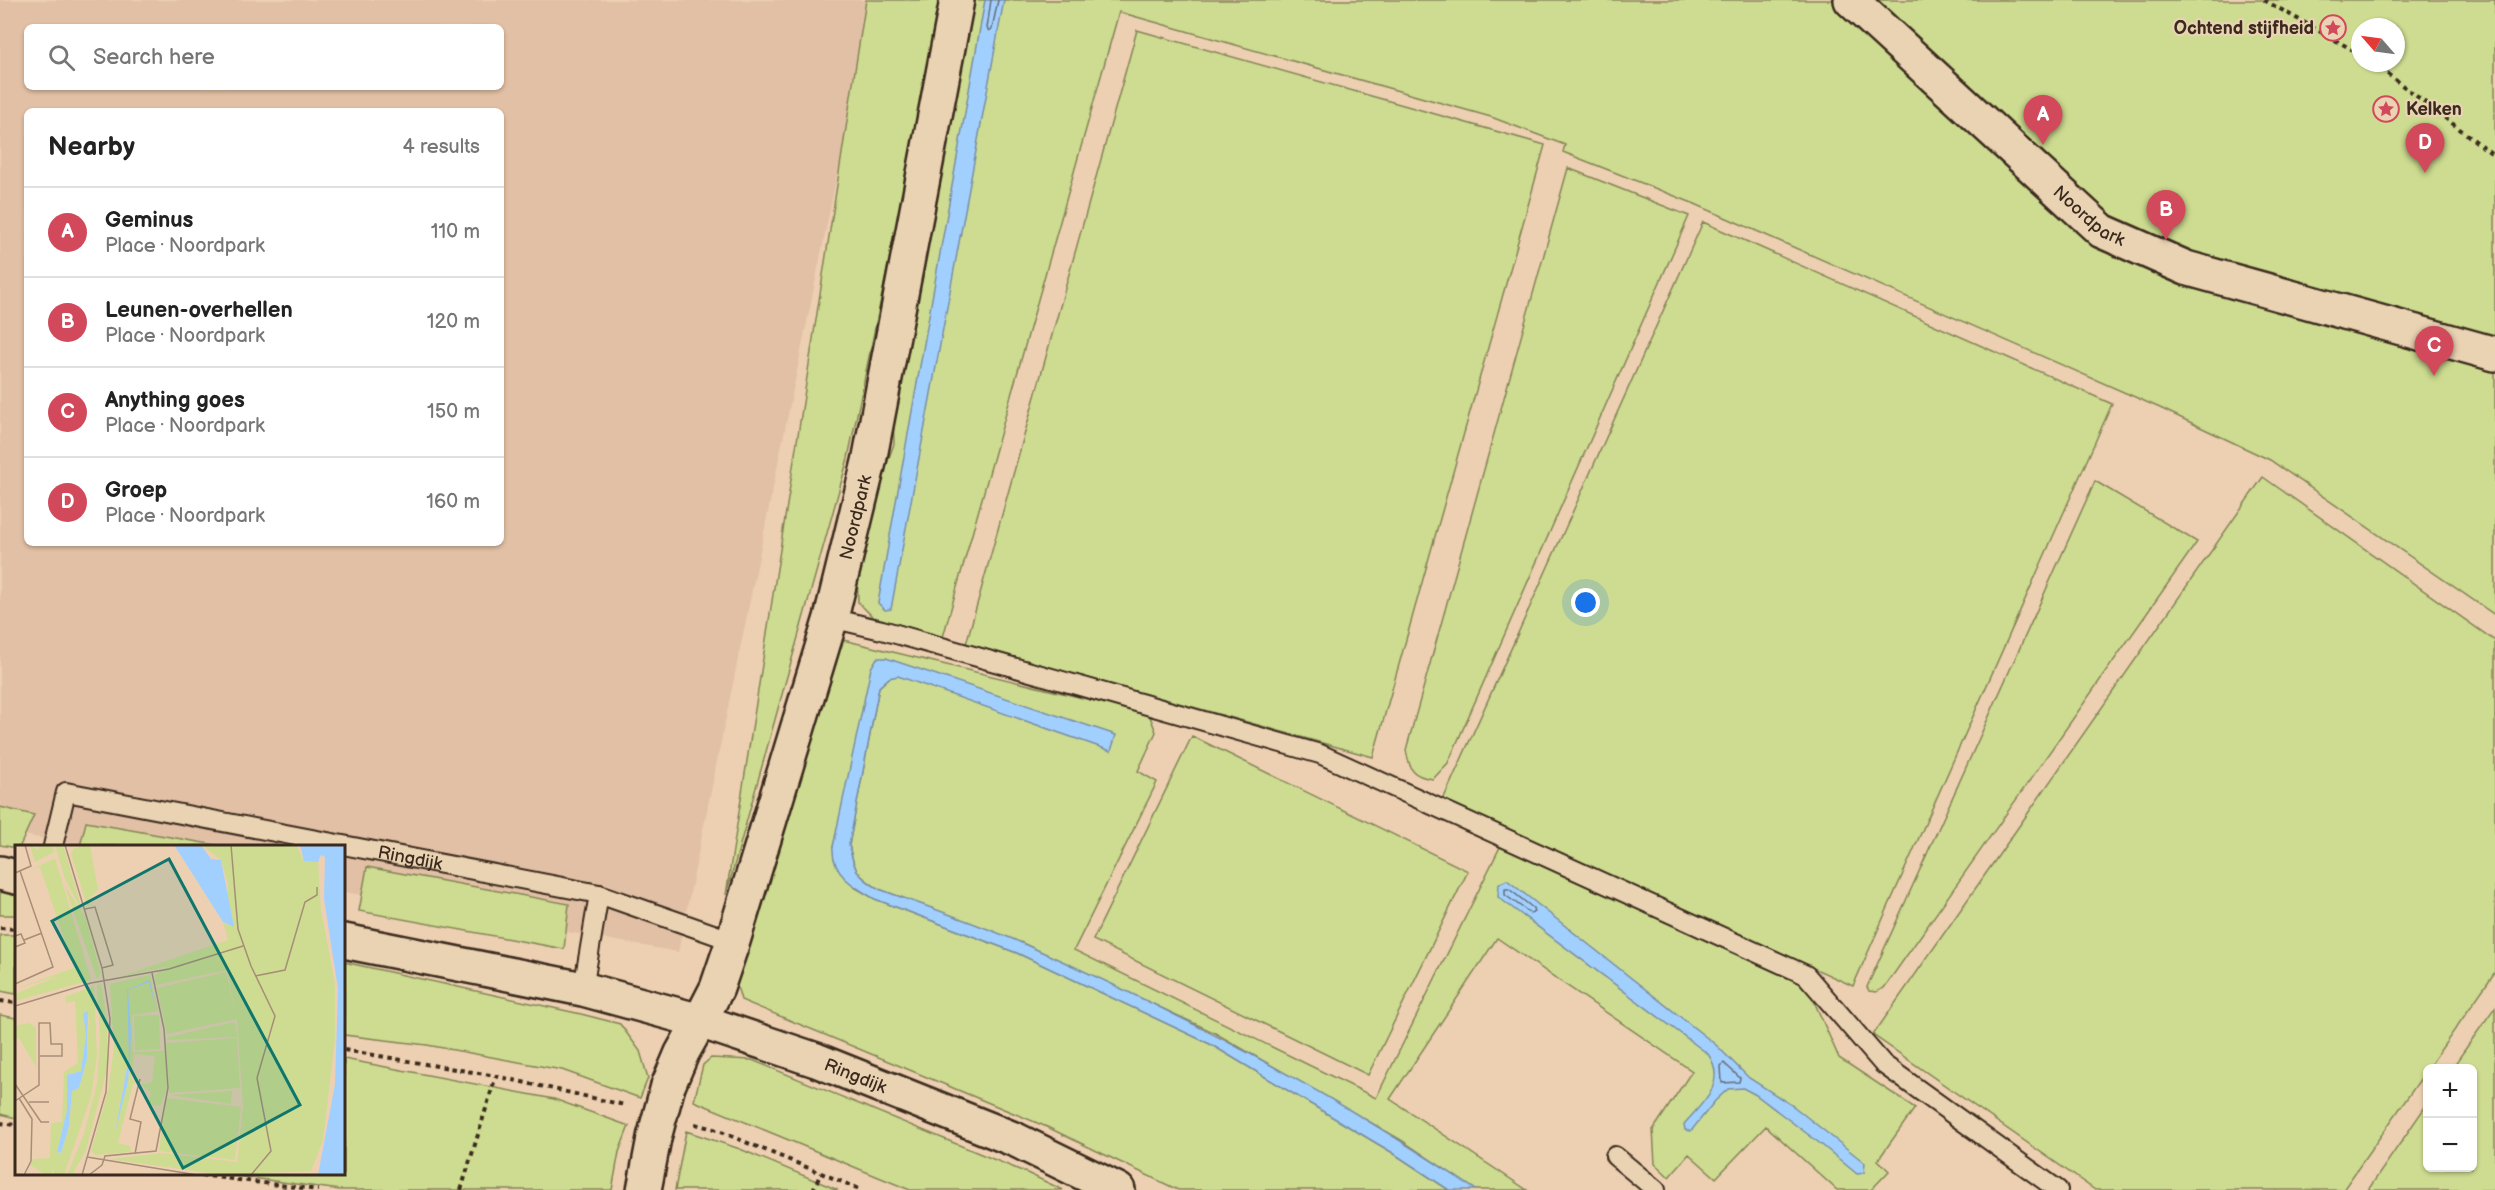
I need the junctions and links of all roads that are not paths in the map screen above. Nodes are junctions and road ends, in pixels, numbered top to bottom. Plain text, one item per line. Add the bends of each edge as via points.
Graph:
1 (957, 0) edge
2 (1851, 0) edge
3 (2495, 354) edge
4 (831, 618) junction
5 (328, 844) edge
6 (53, 845) edge
7 (345, 847) edge
8 (0, 873) edge
9 (15, 877) edge
10 (599, 894) junction
11 (345, 941) edge
12 (733, 941) junction
13 (583, 989) junction
14 (700, 1021) junction
15 (1615, 1156) dead end
16 (644, 1190) edge
17 (1118, 1190) edge
18 (1656, 1190) edge
19 (2058, 1190) edge

1 - 4 street, Noordpark via 869,462
2 - 3 street, Noordpark via 2102,231 2186,268
4 - 12 street, Noordpark
4 - 19 lane via 1320,754 1806,975 1883,1064
5 - 6 lane, Ringdijk via 66,792
7 - 10 lane, Ringdijk
8 - 9 street
10 - 12 lane, Ringdijk
10 - 13 lane
11 - 13 street, Ringdijk
12 - 14 street, Noordpark via 717,988
13 - 14 street, Ringdijk
14 - 16 street, Noordpark, bridge via 668,1086
14 - 17 street, Ringdijk via 816,1060 1004,1135
15 - 18 lane

